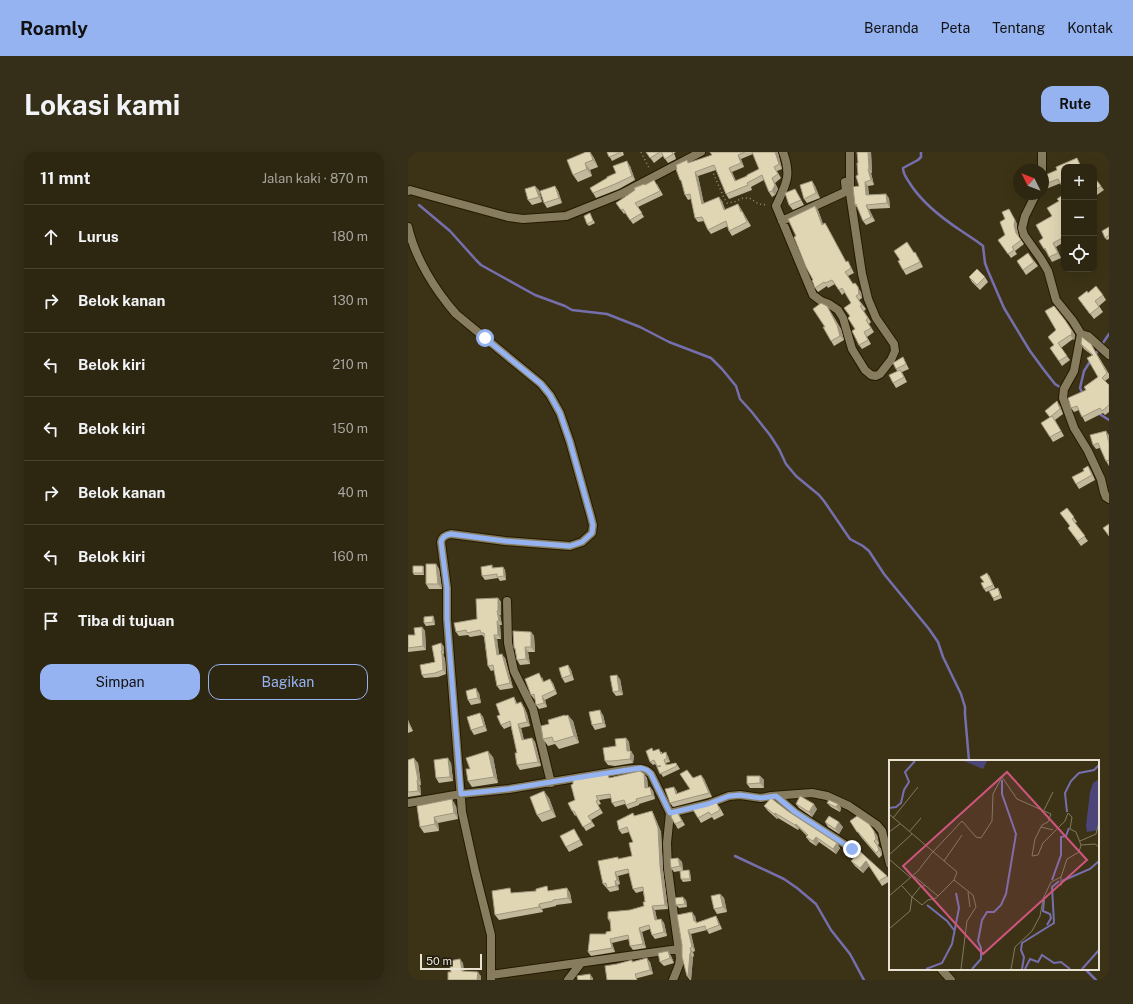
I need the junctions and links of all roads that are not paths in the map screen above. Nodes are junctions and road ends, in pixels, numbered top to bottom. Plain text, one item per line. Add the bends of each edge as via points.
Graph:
1 (701, 152) edge
2 (782, 152) edge
3 (850, 152) edge
4 (1042, 152) edge
5 (1042, 164) edge
6 (850, 174) junction
7 (408, 191) edge
8 (1033, 200) edge
9 (782, 221) junction
10 (408, 227) edge
11 (1081, 334) junction
12 (1109, 355) edge
13 (1109, 499) edge
14 (507, 601) dead end
15 (551, 783) junction
16 (461, 794) junction
17 (776, 796) junction
18 (408, 803) edge
19 (670, 813) junction
20 (852, 849) edge
21 (889, 860) edge
22 (679, 949) junction
23 (581, 963) junction
24 (942, 970) edge
25 (491, 977) edge
26 (568, 980) edge
27 (673, 980) edge
28 (951, 980) edge

1 - 7 street via 622,194 566,216 523,220 414,190
2 - 9 street via 788,175 776,206
3 - 6 street
4 - 5 street
6 - 9 street via 845,178 846,190 843,194
6 - 9 street via 850,194 868,299 876,318 894,344 895,351 891,360 880,374 871,375 865,370 852,349 843,318 838,310 813,295
8 - 11 street via 1025,216 1022,228 1024,235 1048,271 1056,300
10 - 16 street via 424,268 445,302 541,384 550,395 560,413 570,442 593,525 592,533 587,538 570,546 451,534 445,535 442,539
11 - 12 street via 1088,336
11 - 13 street via 1074,371 1064,389 1063,398 1074,428 1088,451
14 - 15 street via 508,643 514,670 532,709
15 - 16 street
15 - 19 street via 641,768 651,774
16 - 18 street
16 - 25 street via 462,812 491,935
17 - 19 street via 729,796
17 - 20 street via 795,812
17 - 21 street via 812,793 827,796 849,806 880,828
19 - 22 street via 668,869
22 - 23 street
22 - 27 street via 679,965
23 - 25 street
23 - 26 street
24 - 28 street

